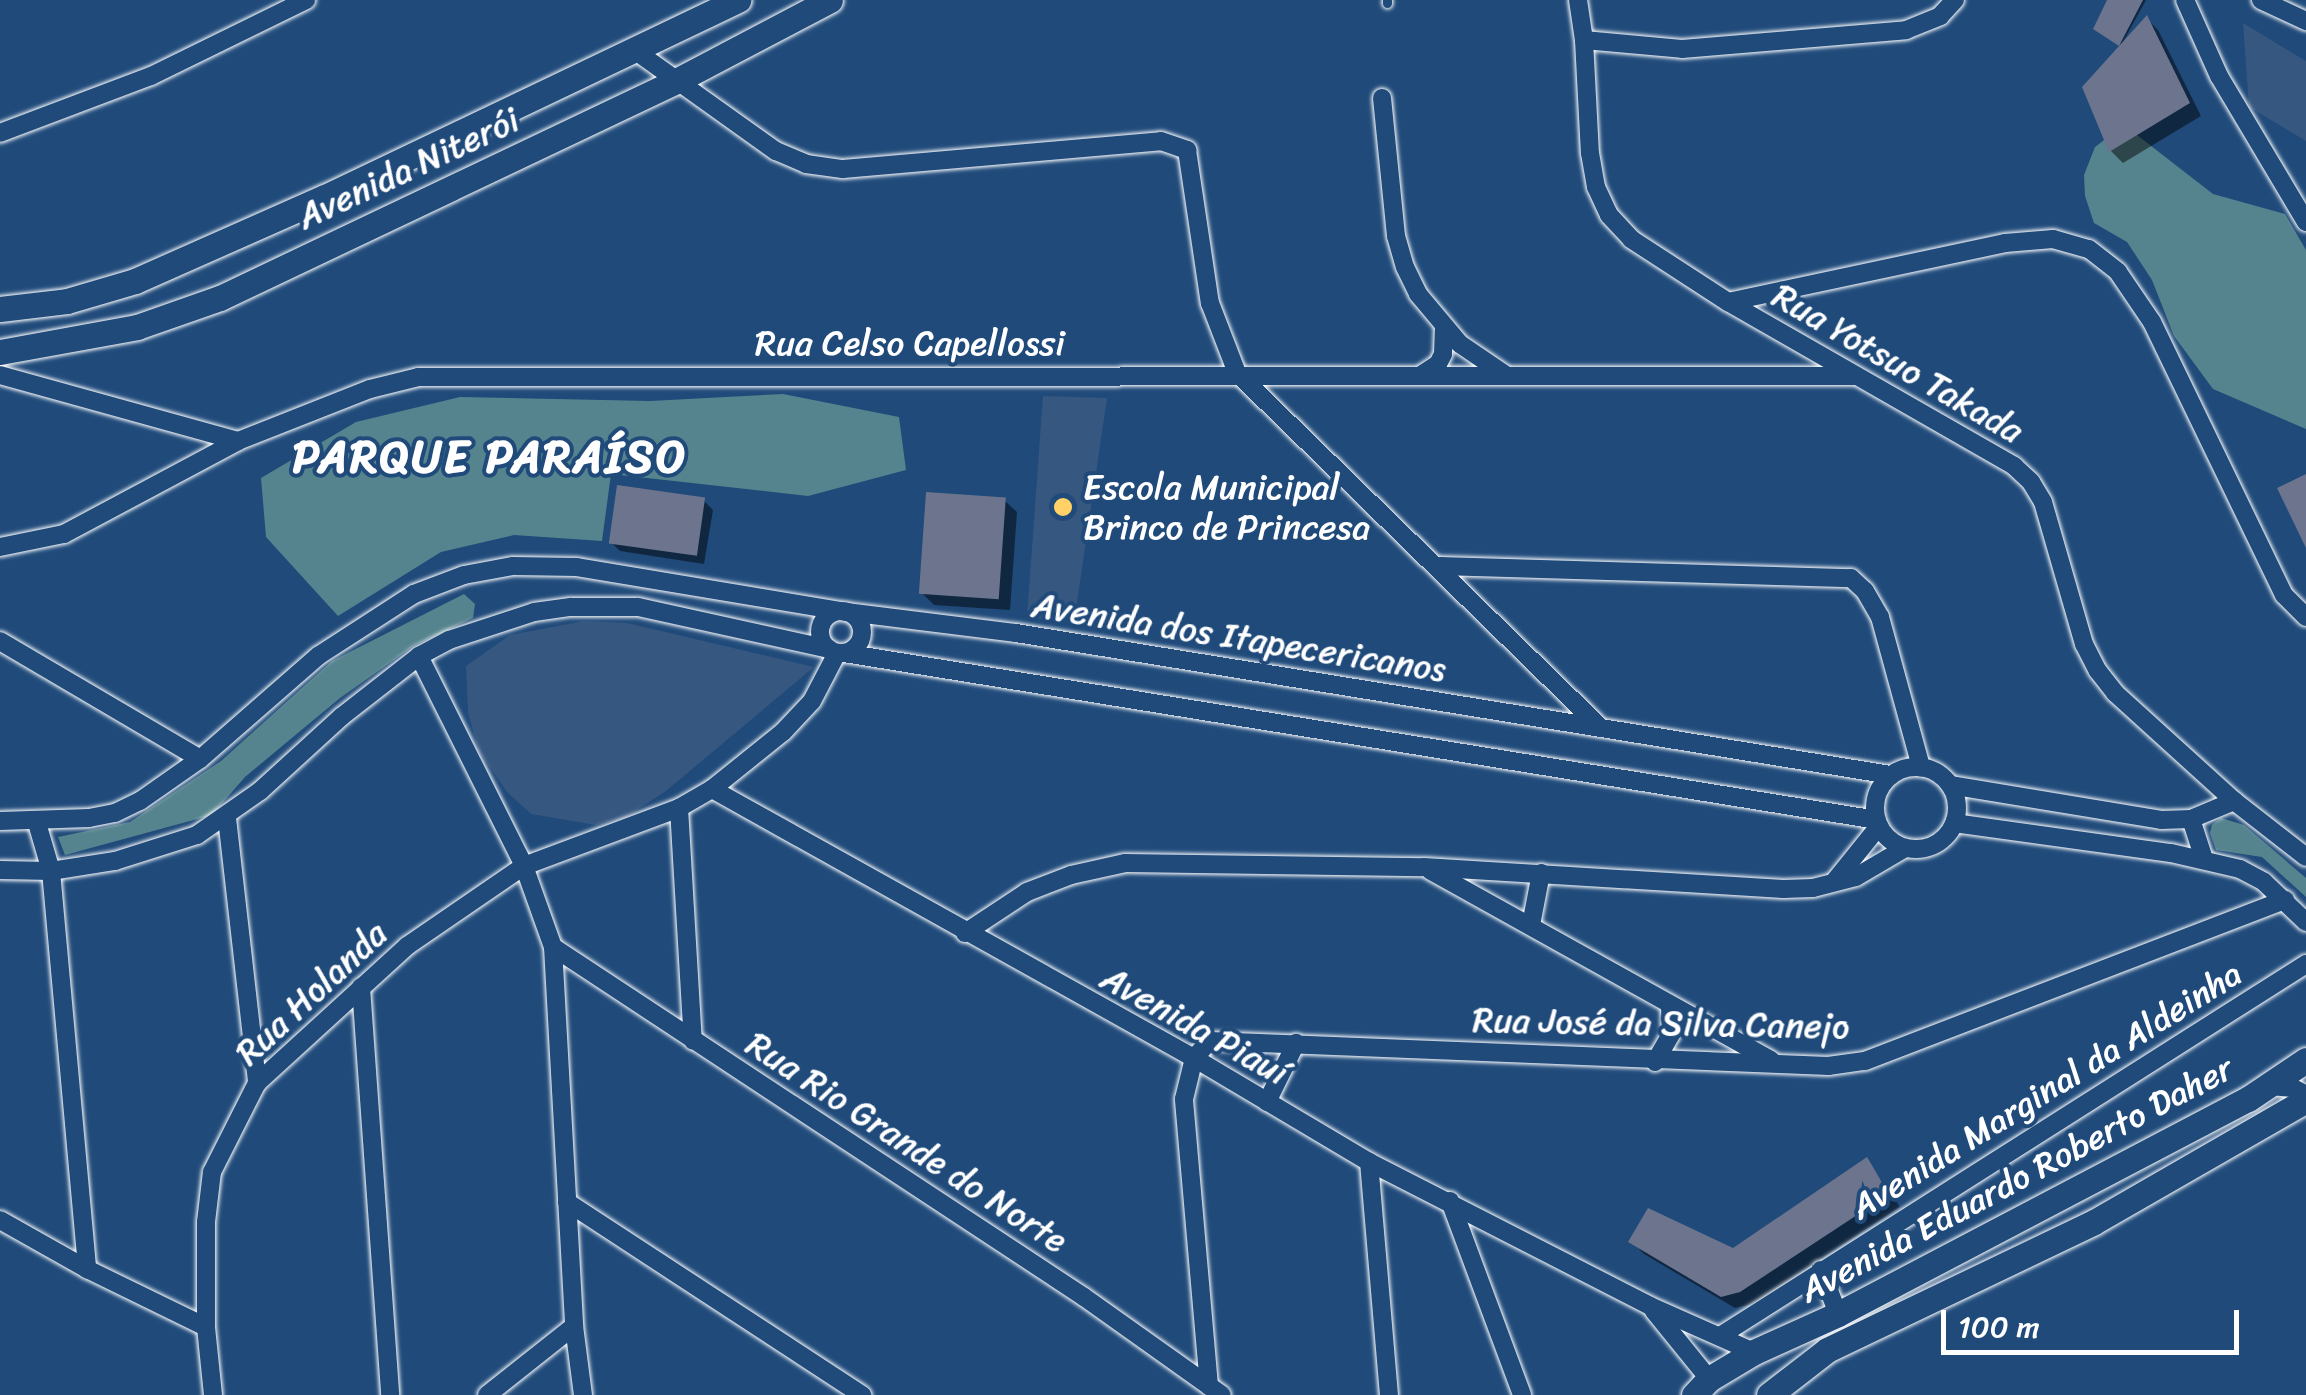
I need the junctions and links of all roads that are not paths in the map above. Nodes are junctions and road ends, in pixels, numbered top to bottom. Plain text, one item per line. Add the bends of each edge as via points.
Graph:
1 (306, 0) edge
2 (738, 0) edge
3 (830, 0) edge
4 (1578, 0) edge
5 (1955, 0) edge
6 (2185, 0) edge
7 (2260, 0) edge
8 (2306, 21) edge
9 (1584, 40) junction
10 (636, 52) junction
11 (674, 82) junction
12 (1382, 98) dead end
13 (0, 133) edge
14 (325, 197) junction
15 (2306, 222) edge
16 (343, 236) junction
17 (1728, 302) junction
18 (0, 309) edge
19 (1444, 326) junction
20 (0, 352) edge
21 (1237, 373) junction
22 (0, 376) edge
23 (1418, 376) junction
24 (1508, 376) junction
25 (1855, 376) junction
26 (238, 442) junction
27 (0, 547) edge
28 (1440, 566) junction
29 (846, 612) junction
30 (2306, 617) edge
31 (0, 641) edge
32 (837, 652) junction
33 (419, 656) junction
34 (1601, 728) junction
35 (200, 758) junction
36 (1922, 767) junction
37 (1890, 776) junction
38 (1950, 785) junction
39 (712, 789) junction
40 (2234, 800) junction
41 (678, 808) junction
42 (226, 818) junction
43 (2191, 818) junction
44 (0, 821) edge
45 (37, 822) junction
46 (1954, 822) junction
47 (1878, 823) junction
48 (1906, 848) junction
49 (2306, 857) edge
50 (2204, 860) junction
51 (524, 866) junction
52 (1424, 866) junction
53 (0, 870) edge
54 (51, 871) junction
55 (1541, 873) junction
56 (1834, 882) junction
57 (2285, 900) junction
58 (2306, 922) edge
59 (1531, 925) junction
60 (966, 933) junction
61 (553, 947) junction
62 (2306, 964) edge
63 (361, 986) junction
64 (1670, 1005) junction
65 (693, 1040) junction
66 (1296, 1043) junction
67 (1194, 1058) junction
68 (2306, 1060) edge
69 (1655, 1062) junction
70 (1776, 1063) junction
71 (257, 1084) junction
72 (2270, 1086) junction
73 (2306, 1098) edge
74 (1267, 1102) junction
75 (1369, 1162) junction
76 (1450, 1200) junction
77 (567, 1202) junction
78 (0, 1220) edge
79 (86, 1269) junction
80 (1822, 1270) junction
81 (1650, 1306) junction
82 (1838, 1314) junction
83 (574, 1326) junction
84 (206, 1327) junction
85 (1720, 1336) junction
86 (1754, 1352) junction
87 (1708, 1390) edge
88 (1216, 1391) edge
89 (1772, 1392) edge
90 (213, 1395) edge
91 (390, 1395) edge
92 (487, 1395) edge
93 (583, 1395) edge
94 (862, 1395) edge
95 (1389, 1395) edge
96 (1522, 1395) edge

1 - 13 street via 152,76
2 - 10 main road, Avenida Niterói
3 - 11 main road, Avenida Niterói
4 - 9 street, Rua Yotsuo Takada
5 - 9 street via 1940,16 1906,30 1682,48
6 - 15 street via 2220,76
7 - 8 street
9 - 17 street, Rua Yotsuo Takada via 1590,152 1608,215 1631,239
10 - 11 street
10 - 14 main road, Avenida Niterói
11 - 16 main road, Avenida Niterói
11 - 21 street via 806,164 843,168 1175,142 1186,150 1210,303
12 - 19 street via 1396,236 1418,294
14 - 16 main road
14 - 18 main road, Avenida Niterói via 135,281 67,301
16 - 20 main road, Avenida Niterói via 220,298 137,327
17 - 25 street, Rua Yotsuo Takada
17 - 30 street via 2005,243 2053,239 2089,248 2118,272 2152,322 2284,595
19 - 23 street via 1444,354
19 - 24 street
21 - 23 street, Rua Celso Capellossi
21 - 26 street, Rua Celso Capellossi via 434,376 370,389
21 - 28 street
22 - 26 street
23 - 24 street, Rua Celso Capellossi
24 - 25 street, Rua Celso Capellossi
25 - 40 street, Rua Yotsuo Takada via 2031,482 2098,671
26 - 27 street, Rua Celso Capellossi via 64,534
28 - 34 street
28 - 36 street via 1852,578 1880,617
29 - 32 street via 832,613 823,623 821,637
29 - 32 street via 862,630 856,648
29 - 34 street, Avenida dos Itapecericanos via 1016,633
29 - 35 street, Avenida dos Itapecericanos via 577,567 464,574 414,594 318,656
31 - 35 street
32 - 33 street via 656,610 571,606 503,621
32 - 39 street, Rua Holanda via 812,701
32 - 47 street
33 - 42 street
33 - 51 street
34 - 37 street, Avenida dos Itapecericanos
35 - 45 street, Avenida dos Itapecericanos via 115,813
36 - 37 street
36 - 38 street
37 - 47 street via 1877,796
38 - 43 street via 2161,820
38 - 46 street
39 - 41 street, Rua Holanda
39 - 60 street, Avenida Piauí
40 - 43 street
40 - 49 street
41 - 51 street, Rua Holanda
41 - 65 street
42 - 54 street via 150,854
42 - 71 street
43 - 50 street
44 - 45 street, Avenida dos Itapecericanos
45 - 54 street
46 - 48 street via 1940,842
46 - 50 street
47 - 48 street
47 - 56 street
48 - 56 street
50 - 57 street via 2240,869
51 - 61 street
51 - 63 street, Rua Holanda
52 - 55 street
52 - 59 street
52 - 60 street via 1124,863 1027,892
53 - 54 street
54 - 79 street
55 - 56 street via 1783,889
55 - 59 street
57 - 58 street
57 - 70 street, Rua José da Silva Canejo via 1865,1061
59 - 64 street
60 - 67 street, Avenida Piauí
61 - 65 street, Rua Rio Grande do Norte
61 - 77 street
62 - 80 street, Avenida Marginal da Aldeinha
63 - 71 street, Rua Holanda
63 - 91 street
64 - 69 street via 1671,1034
64 - 70 street
65 - 88 street, Rua Rio Grande do Norte via 1084,1296
66 - 67 street, Rua José da Silva Canejo via 1210,1041
66 - 69 street, Rua José da Silva Canejo
66 - 74 street
67 - 74 street, Avenida Piauí
67 - 88 street via 1184,1099
68 - 72 main road, Avenida Eduardo Roberto Daher
69 - 70 street, Rua José da Silva Canejo
71 - 84 street, Rua Holanda via 212,1172
72 - 73 street via 2293,1088
72 - 82 main road, Avenida Eduardo Roberto Daher
73 - 89 main road, Avenida Eduardo Roberto Daher via 2094,1222 1827,1350
74 - 75 street, Avenida Piauí
75 - 76 street, Avenida Piauí
75 - 95 street
76 - 81 street, Avenida Piauí
76 - 96 street
77 - 83 street
77 - 94 street
78 - 79 street
79 - 84 street
80 - 82 street
80 - 85 street, Avenida Marginal da Aldeinha
81 - 85 street, Avenida Piauí
81 - 87 street, Avenida Piauí
82 - 86 main road, Avenida Eduardo Roberto Daher
83 - 92 street
83 - 93 street
84 - 90 street, Rua Holanda
85 - 86 street, Avenida Piauí
86 - 87 main road, Avenida Eduardo Roberto Daher
86 - 89 main road via 1768,1364

